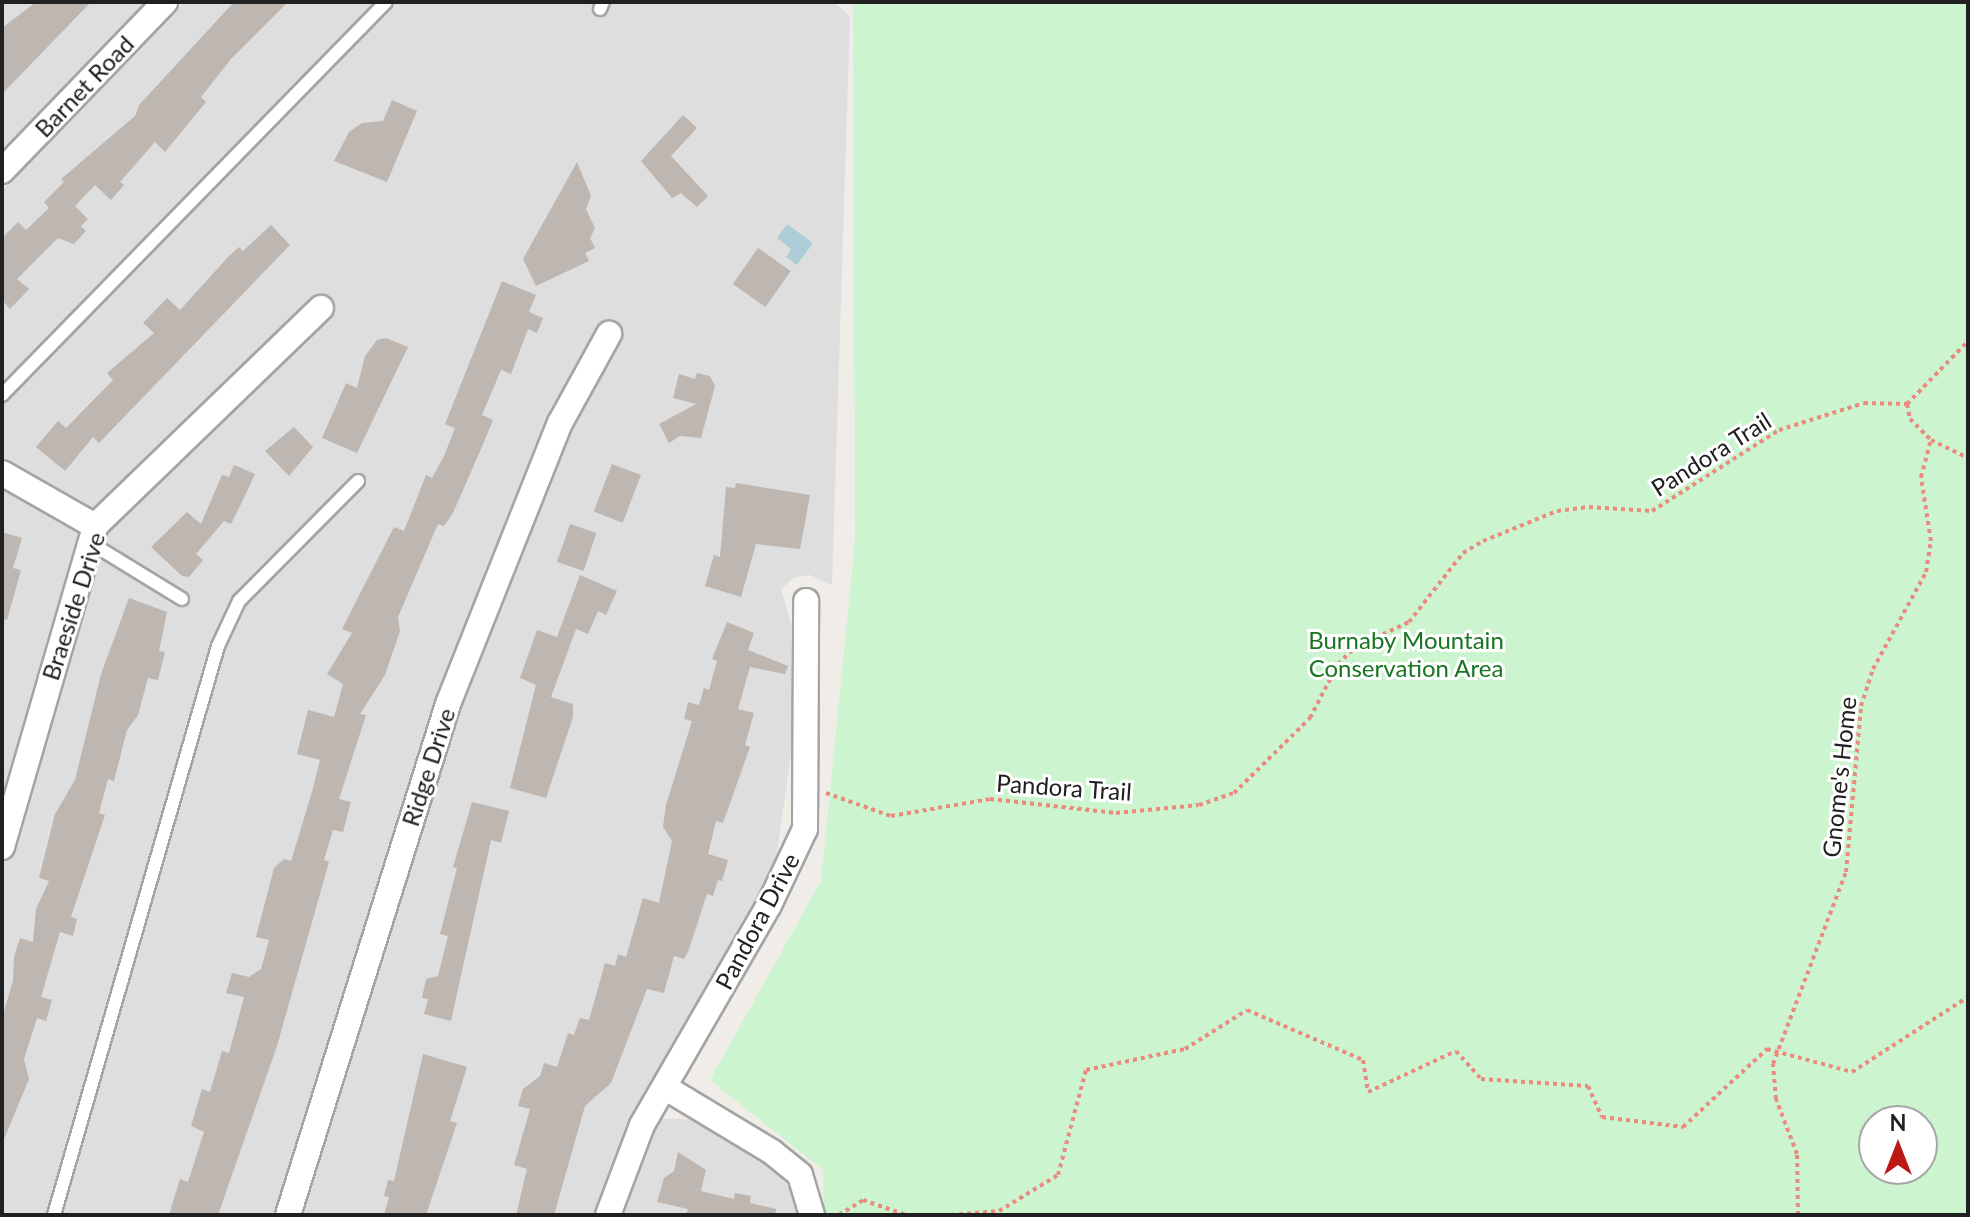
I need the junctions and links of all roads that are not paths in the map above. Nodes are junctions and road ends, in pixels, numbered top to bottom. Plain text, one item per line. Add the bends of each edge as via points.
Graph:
1 (165, 2) edge
2 (386, 2) edge
3 (2, 171) edge
4 (321, 308) dead end
5 (609, 334) dead end
6 (2, 395) edge
7 (2, 473) edge
8 (358, 481) dead end
9 (92, 534) junction
10 (182, 599) dead end
11 (806, 601) dead end
12 (2, 847) edge
13 (666, 1088) junction
14 (54, 1215) edge
15 (288, 1215) edge
16 (608, 1215) edge
17 (812, 1215) edge

1 - 3 street, Barnet Road
2 - 6 lane
4 - 9 street, Braeside Drive
5 - 15 street, Ridge Drive via 560,423 448,704
7 - 9 street
8 - 14 lane via 239,601 218,646
9 - 10 lane
9 - 12 street, Braeside Drive
11 - 13 street, Pandora Drive via 805,829 769,905
13 - 16 street, Pandora Drive via 642,1125
13 - 17 street via 772,1152 800,1175

